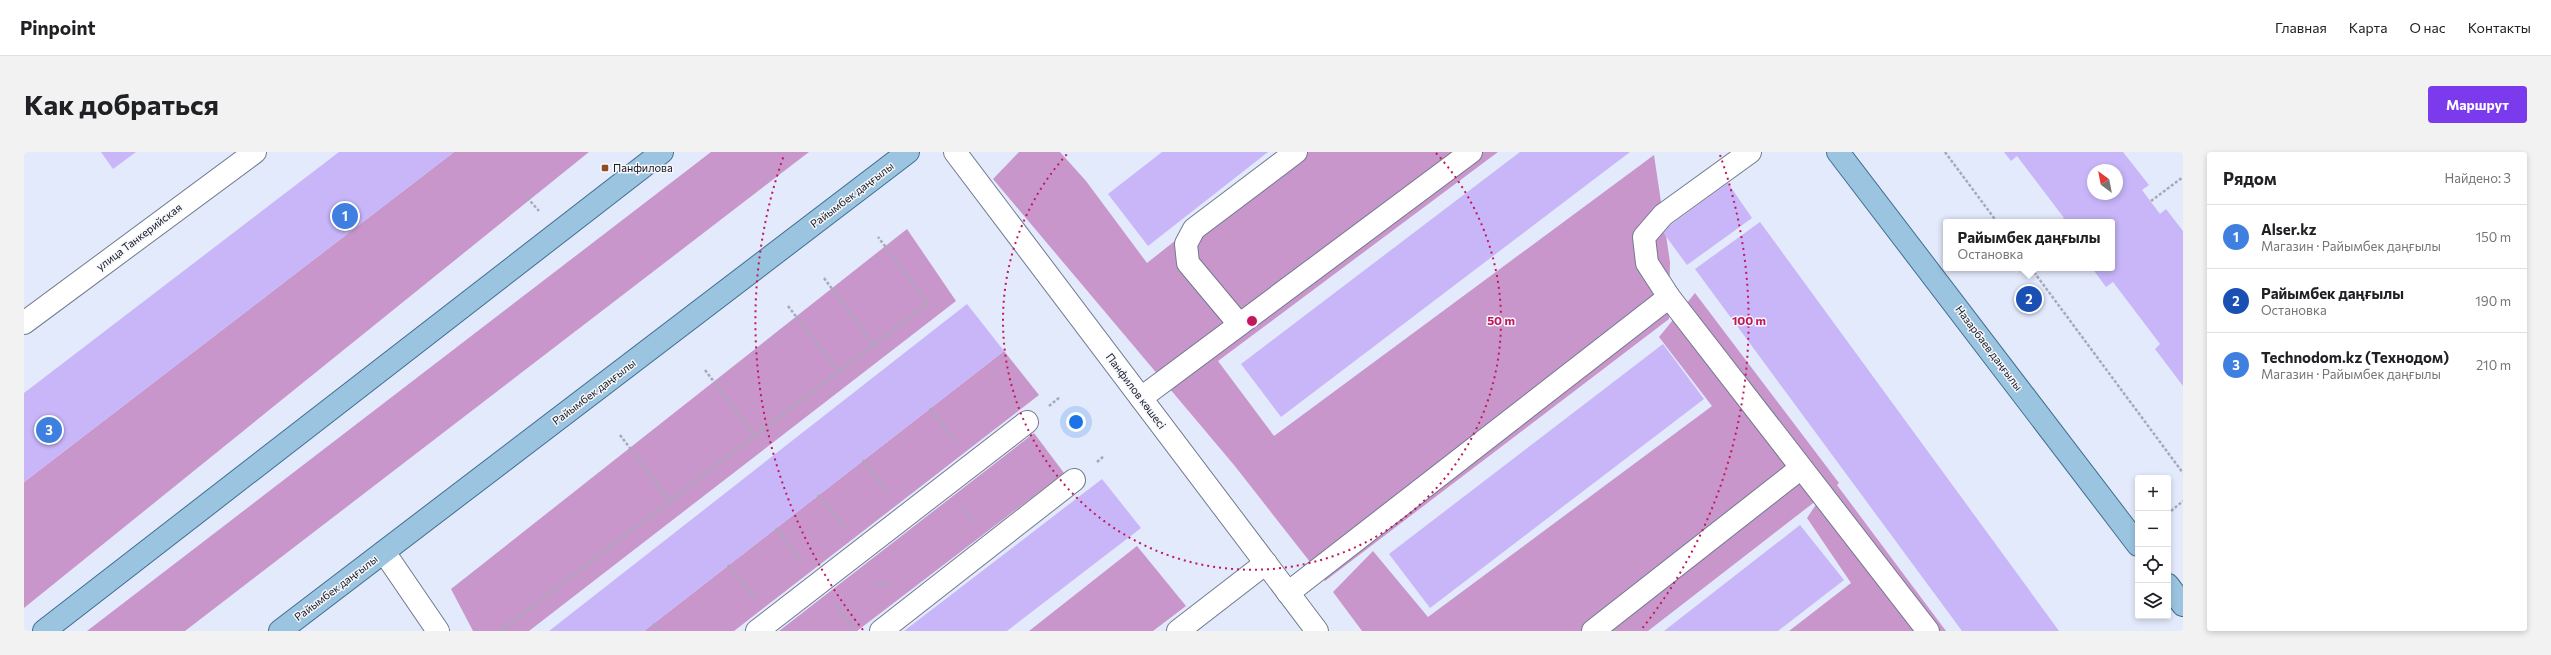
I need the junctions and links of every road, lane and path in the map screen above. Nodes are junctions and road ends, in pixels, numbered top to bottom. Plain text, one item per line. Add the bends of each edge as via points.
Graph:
1 (255, 152) edge
2 (662, 152) edge
3 (908, 152) edge
4 (955, 152) edge
5 (1296, 152) edge
6 (1470, 152) edge
7 (1750, 152) edge
8 (1838, 152) edge
9 (1945, 152) edge
10 (2183, 177) edge
11 (524, 194) dead end
12 (2151, 201) dead end
13 (538, 212) dead end
14 (1995, 219) edge
15 (878, 237) dead end
16 (2033, 271) edge
17 (824, 278) dead end
18 (1669, 297) junction
19 (788, 306) dead end
20 (24, 323) edge
21 (1239, 324) junction
22 (874, 344) junction
23 (705, 370) dead end
24 (839, 372) junction
25 (1141, 398) junction
26 (930, 408) dead end
27 (1028, 422) dead end
28 (620, 435) dead end
29 (755, 436) junction
30 (862, 460) dead end
31 (973, 464) junction
32 (1801, 468) junction
33 (2183, 473) edge
34 (1074, 480) dead end
35 (945, 486) junction
36 (818, 495) dead end
37 (670, 501) junction
38 (2183, 501) edge
39 (2171, 510) dead end
40 (907, 515) junction
41 (776, 528) dead end
42 (2135, 541) edge
43 (991, 545) junction
44 (864, 548) junction
45 (384, 552) junction
46 (1266, 563) junction
47 (728, 565) dead end
48 (818, 584) junction
49 (2171, 589) edge
50 (1288, 593) junction
51 (2183, 605) edge
52 (654, 624) dead end
53 (765, 625) edge
54 (44, 631) edge
55 (280, 631) edge
56 (438, 631) edge
57 (500, 631) edge
58 (660, 631) edge
59 (881, 631) edge
60 (1178, 631) edge
61 (1317, 631) edge
62 (1592, 631) edge
63 (1928, 631) edge

1 - 20 street, улица Танкерийская
2 - 54 main road
3 - 45 main road, Райымбек даңғылы
4 - 25 street, Панфилов көшесі
5 - 21 street via 1194,229 1186,244 1188,263
6 - 21 street
7 - 18 street via 1663,215 1644,237 1647,263
8 - 42 main road, Назарбаев даңғылы
9 - 14 path
10 - 12 path
11 - 13 path
15 - 22 path via 928,303
16 - 33 path
17 - 22 path
18 - 32 street
18 - 50 street
19 - 24 path
21 - 25 street
22 - 24 path
23 - 29 path
24 - 29 path
25 - 46 street, Панфилов көшесі
26 - 31 path
27 - 31 street
28 - 37 path
29 - 37 path
30 - 40 path
31 - 35 street
32 - 62 street
32 - 63 street
34 - 43 street
35 - 40 street
35 - 43 path
36 - 44 path
37 - 57 path
38 - 39 path
40 - 44 street
41 - 48 path
43 - 59 street
44 - 48 street
45 - 55 main road, Райымбек даңғылы
45 - 56 street
46 - 50 street, Панфилов көшесі
46 - 60 street
47 - 53 path
48 - 53 street
49 - 51 main road
50 - 61 street, Панфилов көшесі
52 - 58 path

